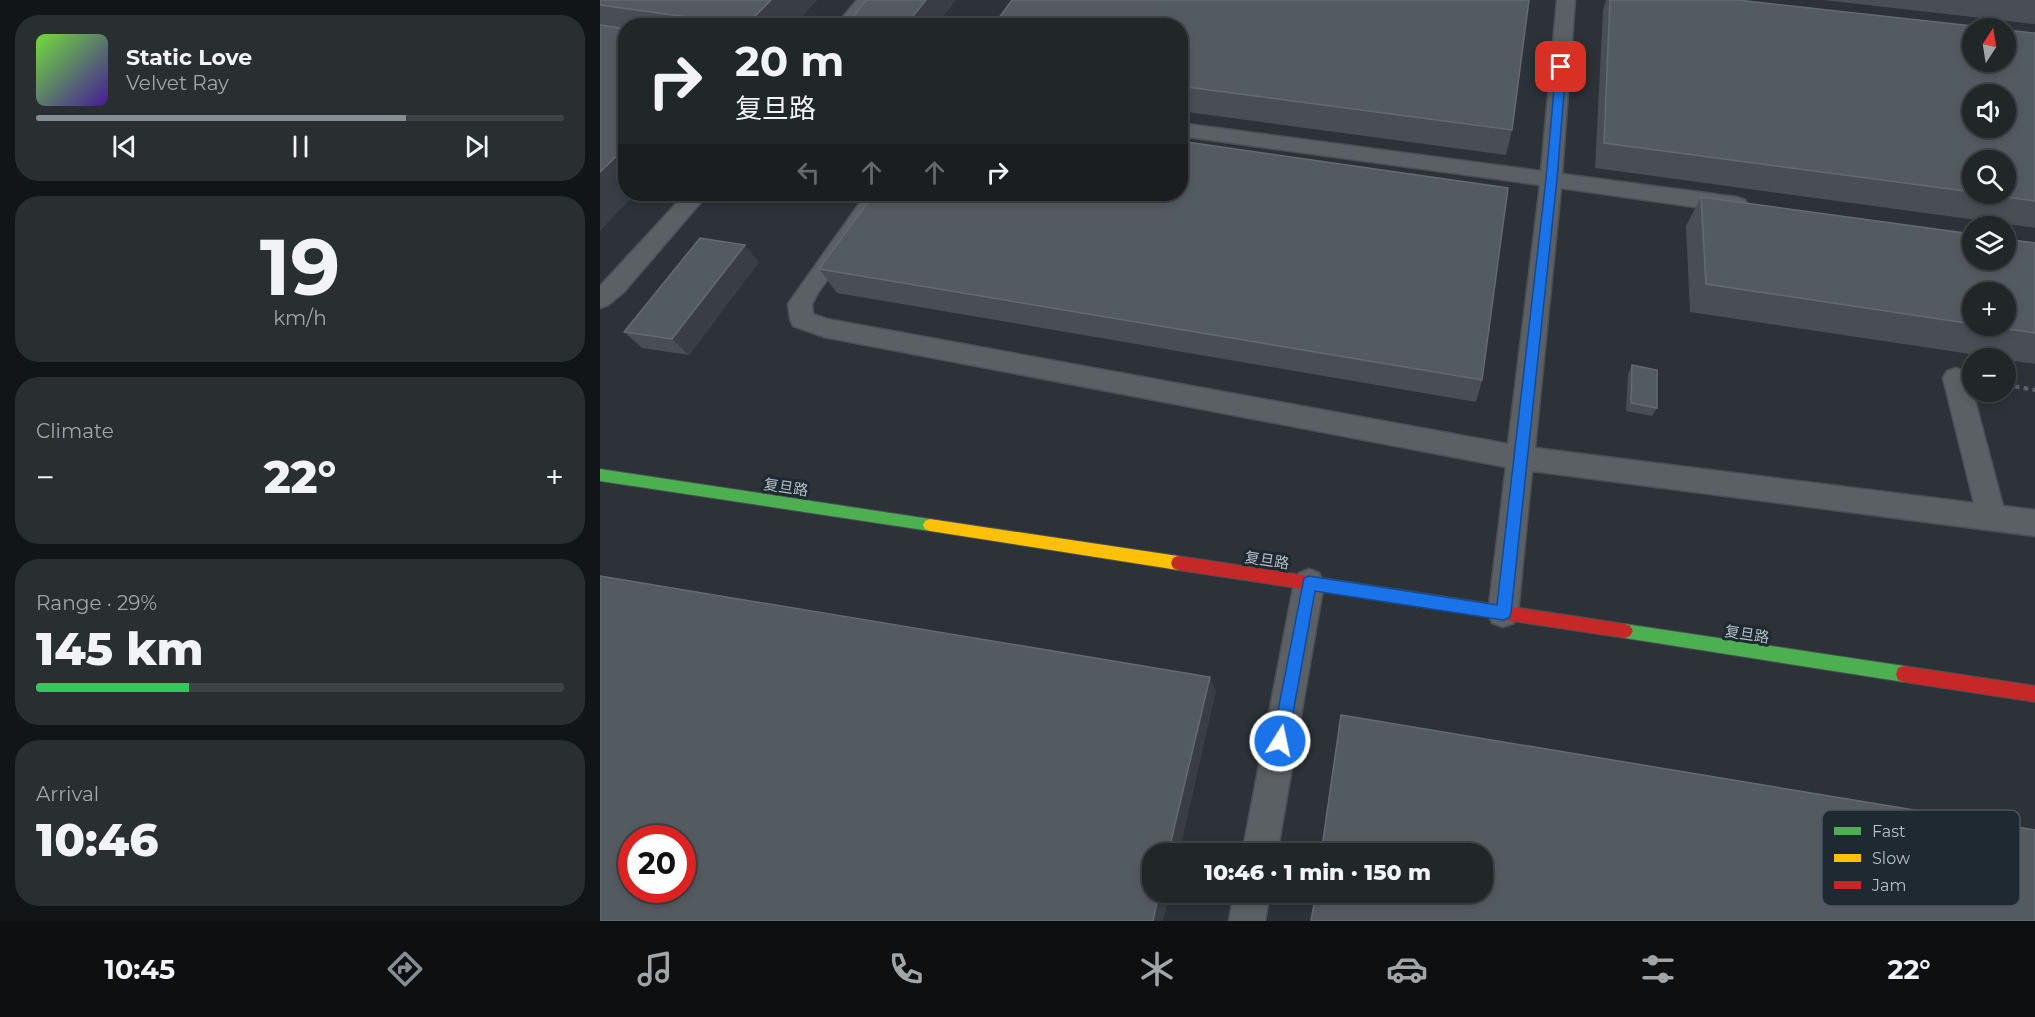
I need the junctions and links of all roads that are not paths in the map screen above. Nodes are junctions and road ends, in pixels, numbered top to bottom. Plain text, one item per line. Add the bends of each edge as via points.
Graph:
1 (866, 0) edge
2 (1566, 0) edge
3 (851, 18) edge
4 (1188, 130) edge
5 (1551, 179) junction
6 (691, 201) edge
7 (872, 201) edge
8 (1762, 209) edge
9 (600, 299) edge
10 (1956, 378) dead end
11 (1521, 458) junction
12 (600, 475) edge
13 (1992, 517) junction
14 (2035, 523) edge
15 (1309, 583) junction
16 (1503, 613) junction
17 (2035, 694) edge
18 (1262, 843) edge
19 (1250, 903) edge
20 (1247, 921) edge

1 - 3 lane
2 - 5 lane
4 - 5 lane
5 - 8 lane
5 - 11 lane
6 - 9 lane
7 - 11 lane via 810,287 800,304 802,319 835,330
10 - 13 lane
11 - 13 lane
11 - 16 lane
12 - 15 street, 复旦路
13 - 14 lane
15 - 16 street, 复旦路
15 - 18 lane
16 - 17 street, 复旦路
19 - 20 lane

